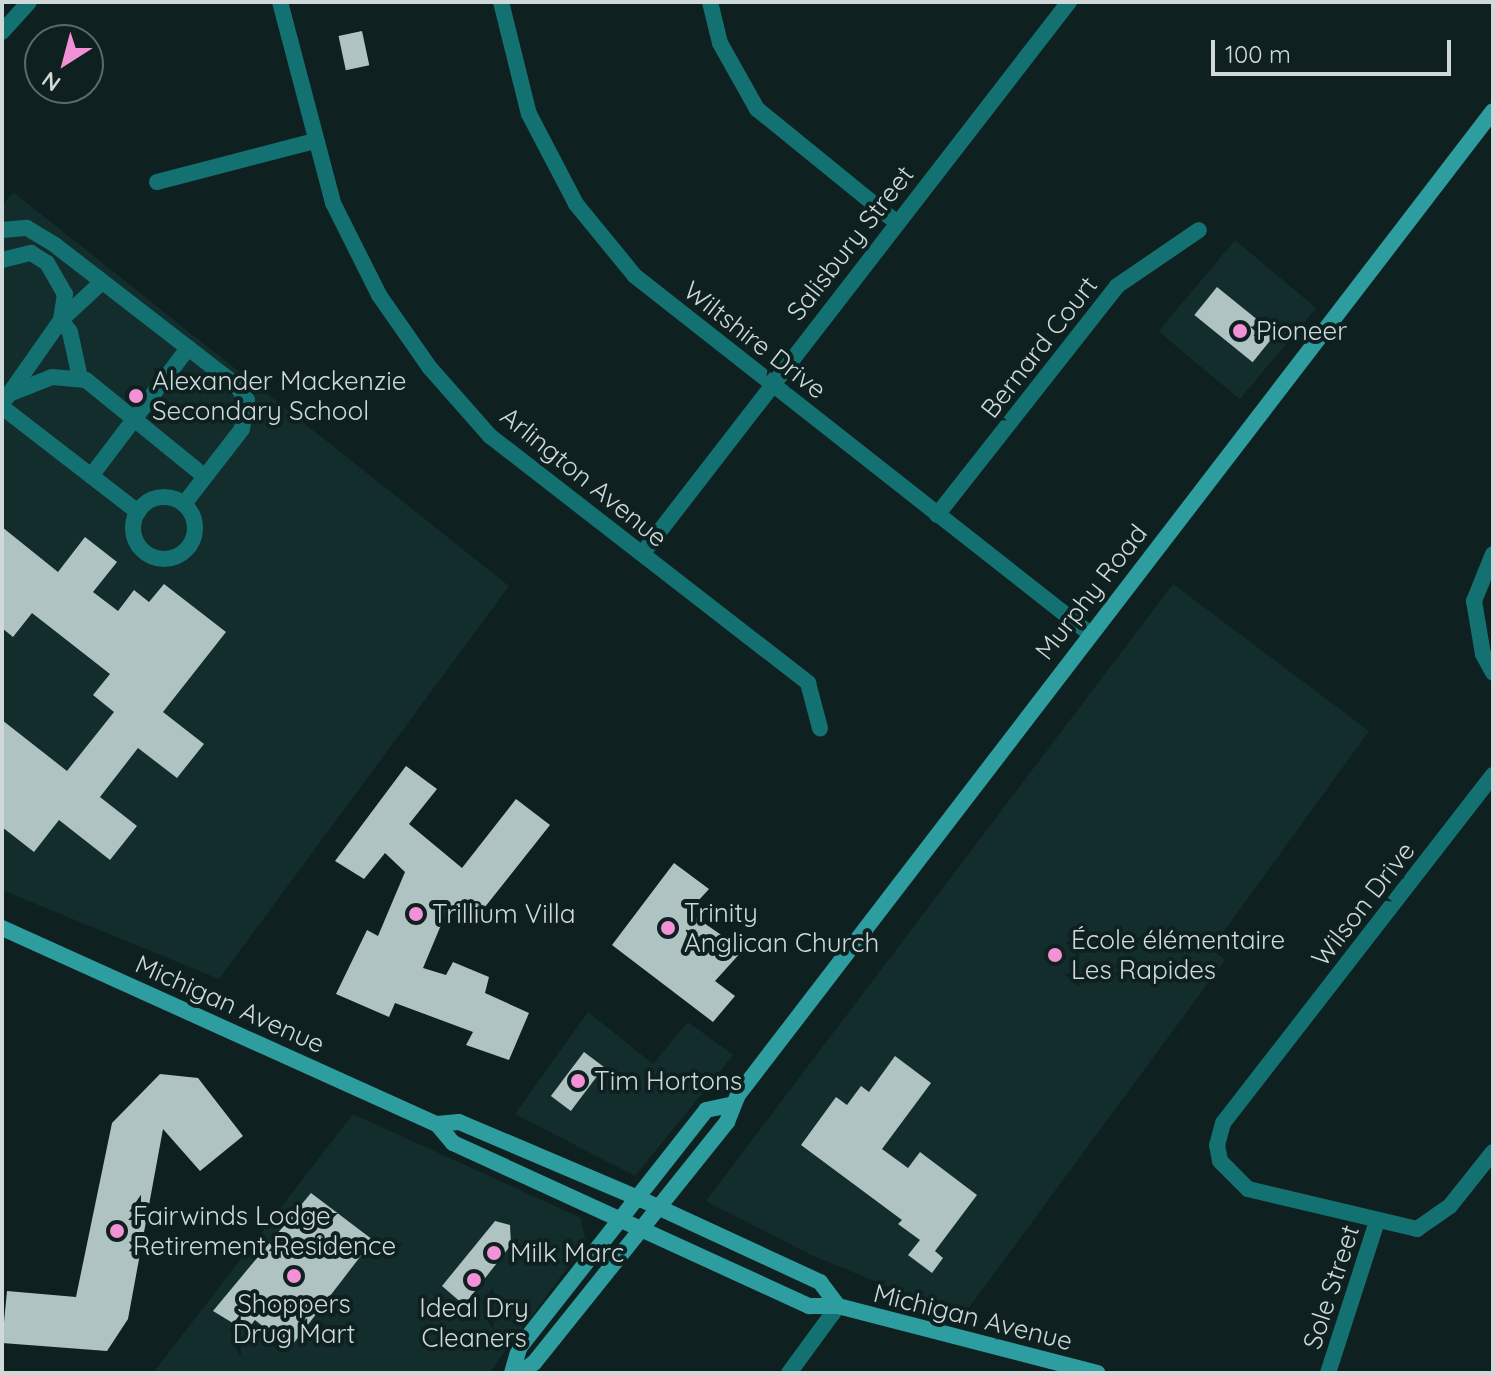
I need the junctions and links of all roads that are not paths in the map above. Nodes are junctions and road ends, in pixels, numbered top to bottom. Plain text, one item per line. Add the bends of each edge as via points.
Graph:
1 (29, 2) edge
2 (280, 2) edge
3 (501, 2) edge
4 (710, 2) edge
5 (1069, 2) edge
6 (2, 32) edge
7 (1493, 111) edge
8 (314, 141) junction
9 (157, 182) dead end
10 (896, 222) junction
11 (2, 230) edge
12 (1199, 230) dead end
13 (2, 260) edge
14 (102, 282) junction
15 (61, 320) junction
16 (188, 348) junction
17 (80, 378) junction
18 (771, 384) junction
19 (4, 402) edge
20 (134, 418) junction
21 (91, 476) junction
22 (204, 476) junction
23 (184, 504) junction
24 (138, 512) junction
25 (937, 515) junction
26 (642, 554) junction
27 (1493, 554) edge
28 (1089, 633) junction
29 (1493, 673) edge
30 (820, 728) dead end
31 (1493, 775) edge
32 (2, 928) edge
33 (730, 1105) junction
34 (437, 1124) junction
35 (1493, 1152) edge
36 (636, 1197) junction
37 (660, 1208) junction
38 (619, 1220) junction
39 (1377, 1221) junction
40 (641, 1231) junction
41 (838, 1306) junction
42 (512, 1373) edge
43 (520, 1373) edge
44 (789, 1373) edge
45 (1097, 1373) edge
46 (1328, 1373) edge

1 - 6 street
2 - 8 street, Arlington Avenue
3 - 18 street, Wiltshire Drive via 529,114 576,204 635,276
4 - 10 street via 720,43 757,109
5 - 10 street, Salisbury Street
7 - 28 street, Murphy Road
8 - 9 street
8 - 26 street, Arlington Avenue via 333,203 379,295 430,368 490,436
10 - 18 street, Salisbury Street
11 - 14 street via 27,228
12 - 25 street, Bernard Court via 1117,286
13 - 15 street via 31,253 47,263 65,294
14 - 15 street
14 - 16 street
15 - 17 street via 70,332
15 - 19 street
16 - 20 street
16 - 22 street via 235,384 247,400 242,429
17 - 19 street via 52,377
17 - 20 street
18 - 25 street, Wiltshire Drive
18 - 26 street, Salisbury Street
19 - 21 street
20 - 21 street
20 - 22 street
21 - 24 street
22 - 23 street
23 - 24 street via 157,497
23 - 24 street via 195,522 194,538 175,559 156,558 142,549 132,524
25 - 28 street, Wiltshire Drive
26 - 30 street, Arlington Avenue via 808,683
27 - 29 street via 1474,601 1483,654
28 - 33 street, Murphy Road
31 - 39 street, Wilson Drive via 1223,1123 1217,1145 1220,1161 1248,1189
32 - 34 street, Michigan Avenue
33 - 36 street, Murphy Road via 706,1110
33 - 37 street, Murphy Road via 727,1122
34 - 36 street, Michigan Avenue via 459,1122
34 - 38 street, Michigan Avenue via 453,1143
35 - 39 street, Sole Street via 1428,1225 1403,1228
36 - 37 street, Michigan Avenue
36 - 38 street, Murphy Road
37 - 40 street, Murphy Road
37 - 41 street, Michigan Avenue via 820,1282
38 - 40 street, Michigan Avenue
38 - 42 street, Murphy Road via 519,1348
39 - 46 street, Sole Street
40 - 41 street, Michigan Avenue via 809,1306
40 - 43 street, Murphy Road via 534,1363
41 - 44 street
41 - 45 street, Michigan Avenue

